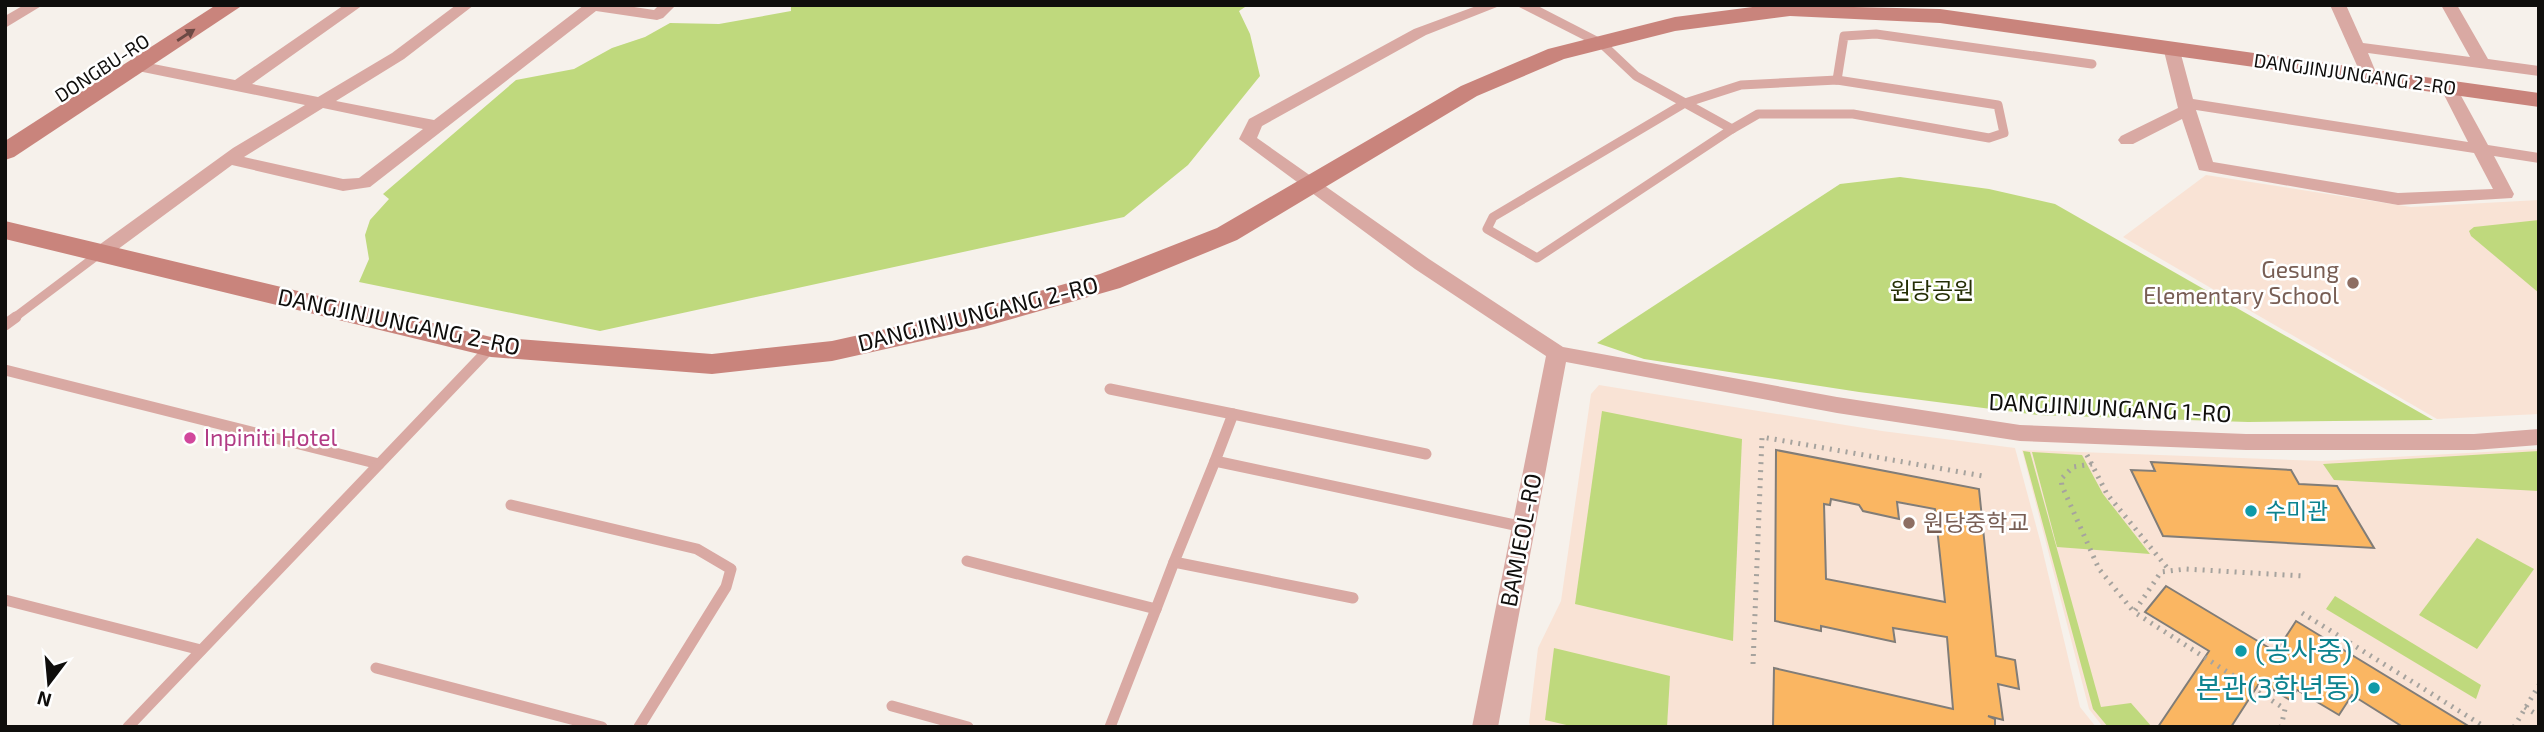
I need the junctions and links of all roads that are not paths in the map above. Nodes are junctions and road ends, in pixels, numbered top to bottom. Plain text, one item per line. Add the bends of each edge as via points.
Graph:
1 (36, 5) edge
2 (200, 5) edge
3 (232, 5) edge
4 (355, 5) edge
5 (466, 5) edge
6 (668, 5) edge
7 (1494, 5) edge
8 (1523, 5) edge
9 (2322, 5) edge
10 (2338, 5) edge
11 (2449, 5) edge
12 (593, 6) edge
13 (5, 23) edge
14 (2348, 26) junction
15 (1600, 42) junction
16 (2171, 47) junction
17 (2357, 47) junction
18 (2482, 62) junction
19 (2092, 64) dead end
20 (138, 66) junction
21 (2539, 71) edge
22 (2369, 75) junction
23 (1837, 80) junction
24 (239, 85) junction
25 (2448, 87) junction
26 (2539, 100) edge
27 (1685, 103) junction
28 (316, 104) junction
29 (2186, 107) junction
30 (436, 126) junction
31 (1732, 129) junction
32 (5, 130) edge
33 (2127, 140) dead end
34 (2481, 149) junction
35 (5, 152) edge
36 (2539, 158) edge
37 (229, 159) junction
38 (1313, 184) junction
39 (5, 230) edge
40 (99, 254) junction
41 (5, 325) edge
42 (491, 347) junction
43 (1558, 353) junction
44 (5, 370) edge
45 (1110, 389) dead end
46 (1233, 414) junction
47 (2539, 437) edge
48 (1426, 454) dead end
49 (1215, 461) junction
50 (379, 464) junction
51 (511, 505) dead end
52 (1524, 527) junction
53 (967, 561) dead end
54 (1174, 562) junction
55 (1353, 598) dead end
56 (5, 600) edge
57 (1156, 609) junction
58 (201, 650) junction
59 (376, 668) dead end
60 (892, 706) dead end
61 (128, 727) edge
62 (602, 727) edge
63 (639, 727) edge
64 (968, 727) edge
65 (1111, 727) edge
66 (1485, 727) edge

1 - 13 street
2 - 32 street, DONGBU-RO
20 -> 3 street
4 - 24 street
5 - 28 street via 398,56
6 - 12 street via 657,15
7 - 38 street via 1420,32 1255,123 1248,139
8 - 15 street
9 - 14 street
10 - 14 street
11 - 18 street
12 - 30 street
14 - 17 street
15 - 16 street, DANGJINJUNGANG 2-RO via 1675,24 1790,9 1940,16
15 - 27 lane via 1636,76
15 - 38 street, DANGJINJUNGANG 2-RO via 1556,54 1469,91
16 - 22 street, DANGJINJUNGANG 2-RO
16 - 29 street
17 - 18 street
17 - 22 street
18 - 21 street
19 - 23 lane via 1875,34 1844,36
20 - 24 street
20 - 35 street
22 - 25 street, DANGJINJUNGANG 2-RO
23 - 27 lane via 1741,85
23 - 31 lane via 1998,105 2004,133 1989,138 1853,114 1758,114
24 - 28 street
25 - 26 street, DANGJINJUNGANG 2-RO
25 - 34 street
27 - 31 lane
27 - 31 lane via 1493,217 1487,229 1537,258
28 - 30 street
28 - 37 street
29 - 33 street
29 - 34 street
29 - 34 street via 2205,166 2398,199 2505,194
30 - 37 street via 365,183 343,185
34 - 36 street
37 - 40 street
38 - 42 street, DANGJINJUNGANG 2-RO via 1227,234 1110,281 979,318 832,351 712,364
38 - 43 street via 1422,264
39 - 40 street, DANGJINJUNGANG 2-RO
40 - 41 lane
40 - 42 street, DANGJINJUNGANG 2-RO
42 - 50 lane
43 - 47 street, DANGJINJUNGANG 1-RO via 1837,405 2020,433 2246,442 2474,442
43 - 52 street, BAMJEOL-RO
44 - 50 lane
45 - 46 lane
46 - 48 lane
46 - 49 lane
49 - 52 lane
49 - 54 lane
50 - 58 lane
51 - 63 lane via 697,549 731,569 726,587
52 - 66 street, BAMJEOL-RO
53 - 57 lane
54 - 55 lane
54 - 57 lane
56 - 58 lane
57 - 65 lane
58 - 61 lane
59 - 62 lane
60 - 64 lane

